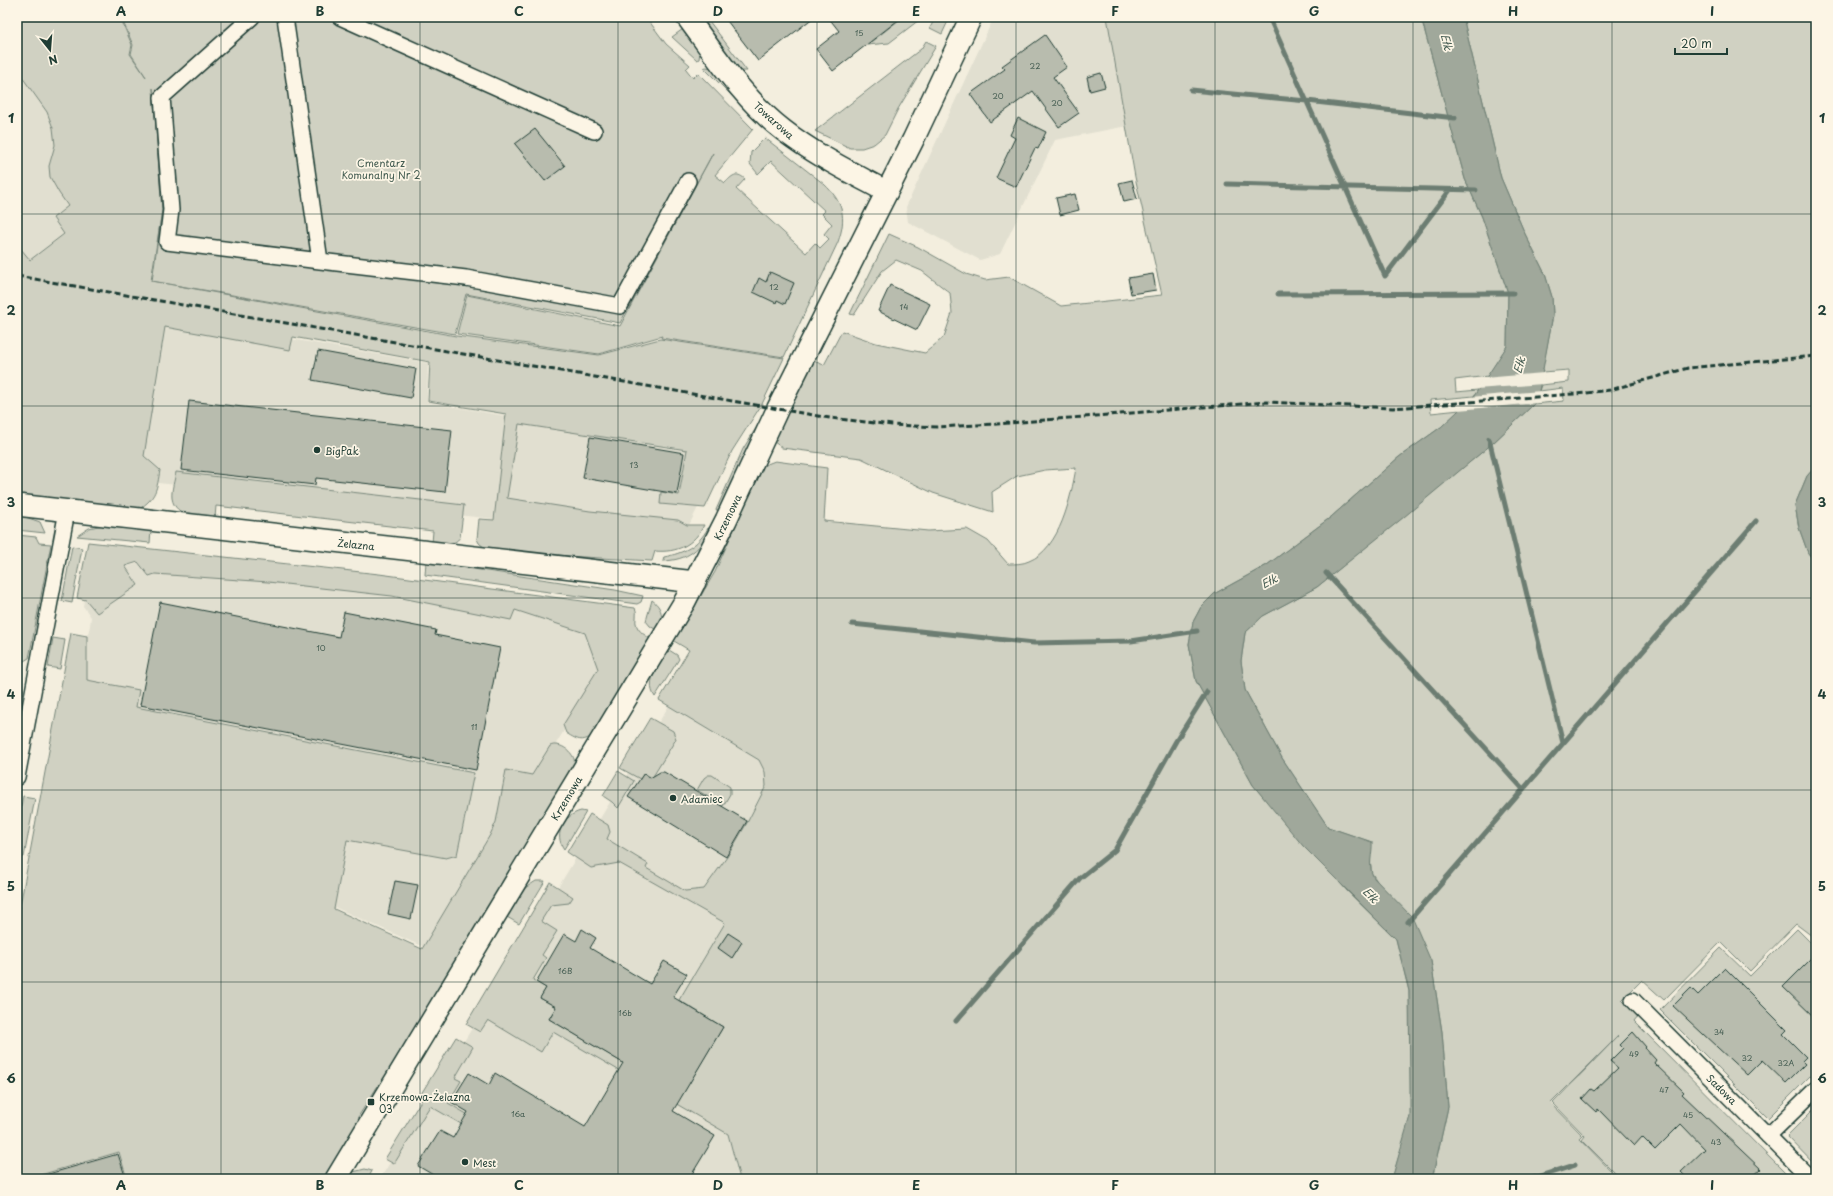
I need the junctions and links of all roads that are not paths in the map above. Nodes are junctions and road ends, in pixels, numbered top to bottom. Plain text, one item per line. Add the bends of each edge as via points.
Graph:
1 (252, 17) edge
2 (285, 17) edge
3 (340, 17) edge
4 (687, 17) edge
5 (972, 17) edge
6 (594, 131) dead end
7 (688, 182) dead end
8 (887, 192) junction
9 (320, 261) junction
10 (17, 505) edge
11 (68, 511) junction
12 (695, 582) junction
13 (17, 777) edge
14 (1633, 1000) dead end
15 (1816, 1089) edge
16 (1768, 1136) junction
17 (336, 1179) edge
18 (1811, 1179) edge

1 - 9 street via 162,97 171,210 167,242
2 - 9 street
3 - 6 street
4 - 8 street, Towarowa via 748,95 782,129 818,154
5 - 8 street
7 - 9 street via 620,306 466,278
8 - 12 street, Krzemowa via 778,408
10 - 11 street, Żelazna
11 - 12 street, Żelazna
11 - 13 street
12 - 17 street, Krzemowa
14 - 16 street, Sadowa
15 - 16 street
16 - 18 street, Sadowa

